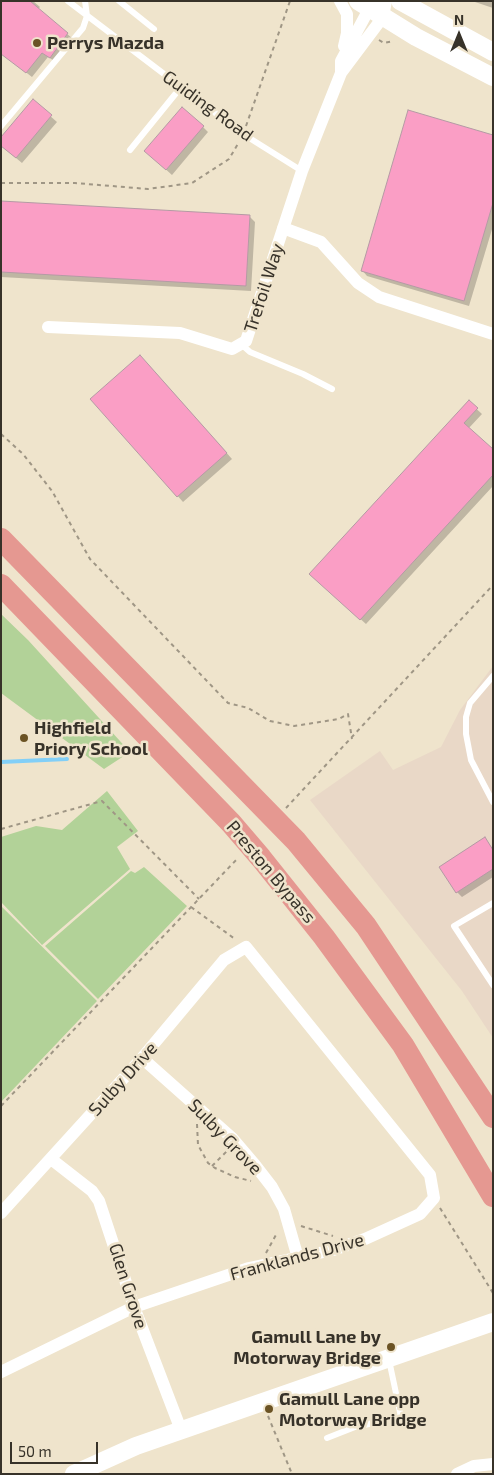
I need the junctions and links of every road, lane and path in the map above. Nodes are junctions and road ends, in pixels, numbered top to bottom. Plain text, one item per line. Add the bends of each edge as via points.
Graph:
1 (68, 1) edge
2 (85, 1) edge
3 (119, 1) edge
4 (290, 1) edge
5 (340, 1) edge
6 (400, 1) edge
7 (375, 6) edge
8 (87, 16) junction
9 (154, 29) dead end
10 (493, 52) edge
11 (341, 67) junction
12 (493, 77) edge
13 (181, 87) junction
14 (1, 126) edge
15 (243, 134) junction
16 (130, 150) dead end
17 (302, 171) junction
18 (1, 183) edge
19 (283, 228) junction
20 (48, 327) dead end
21 (493, 334) edge
22 (241, 344) junction
23 (332, 389) dead end
24 (1, 434) edge
25 (1, 539) edge
26 (1, 585) edge
27 (493, 585) edge
28 (493, 676) edge
29 (352, 739) junction
30 (333, 760) dead end
31 (493, 802) edge
32 (1, 829) edge
33 (217, 880) dead end
34 (199, 898) junction
35 (493, 904) edge
36 (191, 907) junction
37 (246, 947) junction
38 (493, 985) edge
39 (142, 1058) junction
40 (1, 1106) edge
41 (200, 1110) junction
42 (493, 1117) edge
43 (235, 1142) junction
44 (51, 1160) junction
45 (212, 1166) junction
46 (263, 1176) junction
47 (493, 1196) edge
48 (434, 1198) junction
49 (1, 1213) edge
50 (298, 1258) junction
51 (493, 1293) edge
52 (134, 1307) junction
53 (493, 1322) edge
54 (389, 1358) junction
55 (1, 1372) edge
56 (262, 1403) junction
57 (181, 1430) junction
58 (327, 1438) dead end
59 (493, 1464) edge
60 (74, 1474) edge
61 (292, 1474) edge
62 (457, 1474) edge

1 - 8 lane, Guiding Road
2 - 8 lane
3 - 9 lane
4 - 15 path
5 - 11 street, Trefoil Way via 348,24
6 - 10 main road
7 - 11 street, Trefoil Way
7 - 12 main road
8 - 13 lane, Guiding Road
8 - 14 lane via 83,28
11 - 17 street, Trefoil Way
13 - 15 lane, Guiding Road
13 - 16 lane
15 - 17 lane, Guiding Road
15 - 18 path via 228,158 192,183 148,189 75,183
17 - 19 street, Trefoil Way
19 - 21 street via 321,242 358,283 379,297
19 - 22 street, Trefoil Way via 246,341
20 - 22 street, Trefoil Way via 180,333 232,349
22 - 23 lane via 250,352
24 - 29 path via 23,454 52,490 90,559 228,703 248,708 270,721 294,726 339,719 348,714
25 - 42 highway, Preston Bypass via 296,841 366,926
26 - 47 highway, Preston Bypass via 231,823 273,872 403,1045
27 - 29 path
28 - 31 lane via 470,703 466,717 471,760
29 - 30 path
32 - 34 path via 102,801
33 - 34 path
34 - 36 path
35 - 38 lane via 454,926
36 - 37 path
36 - 40 path
37 - 39 street, Sulby Drive via 224,960
37 - 48 street via 430,1175
39 - 41 street, Sulby Grove
39 - 44 street, Sulby Drive
41 - 43 street, Sulby Grove
41 - 45 path via 198,1145
43 - 45 path
43 - 46 street, Sulby Grove
44 - 49 street, Sulby Drive
44 - 52 street, Glen Grove via 92,1191 100,1201
45 - 46 path via 250,1181
46 - 50 street, Sulby Grove via 284,1209
48 - 50 street, Franklands Drive via 420,1214 401,1224 338,1248
48 - 51 path
50 - 52 street, Franklands Drive via 249,1268
52 - 55 street, Franklands Drive
52 - 57 street, Glen Grove
53 - 54 main road
54 - 56 main road
54 - 58 lane via 401,1417 355,1427
56 - 57 main road
56 - 61 path
57 - 60 main road
59 - 62 street via 474,1466

